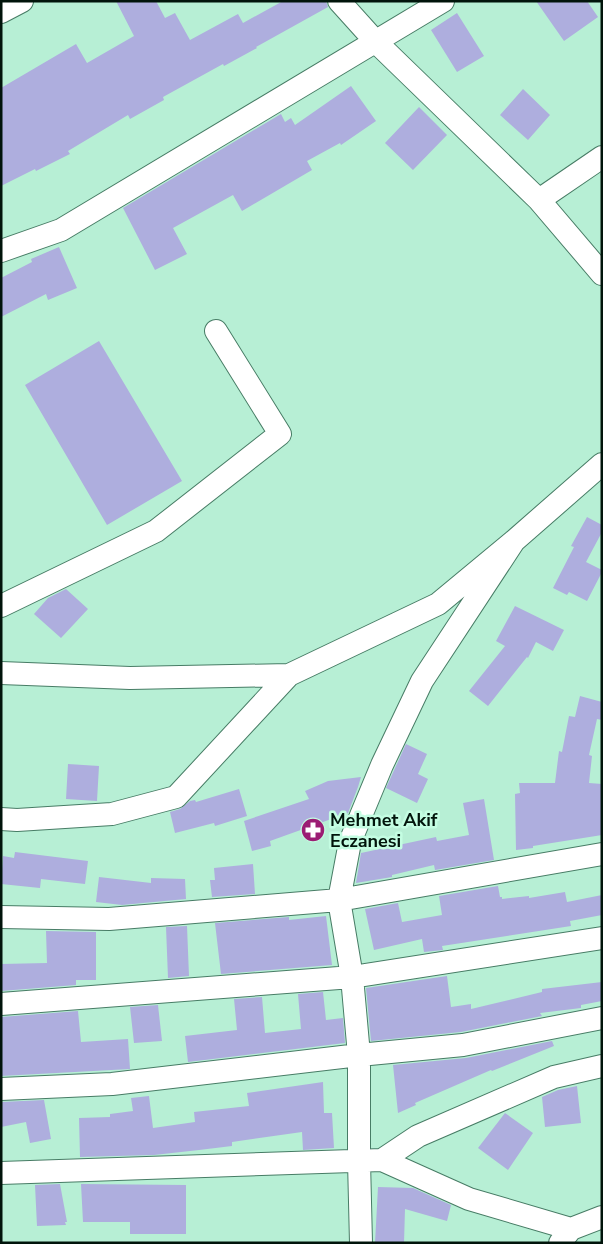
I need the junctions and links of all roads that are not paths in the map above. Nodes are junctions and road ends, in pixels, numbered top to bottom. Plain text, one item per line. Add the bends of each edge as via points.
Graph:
1 (22, 1) edge
2 (339, 1) edge
3 (443, 1) edge
4 (1, 12) edge
5 (376, 42) junction
6 (602, 157) edge
7 (539, 200) junction
8 (1, 251) edge
9 (602, 274) edge
10 (216, 331) dead end
11 (602, 464) edge
12 (514, 541) junction
13 (1, 606) edge
14 (1, 673) edge
15 (289, 675) junction
16 (1, 819) edge
17 (602, 854) edge
18 (338, 900) junction
19 (1, 917) edge
20 (602, 938) edge
21 (352, 977) junction
22 (1, 1004) edge
23 (602, 1018) edge
24 (359, 1055) junction
25 (602, 1066) edge
26 (1, 1089) edge
27 (382, 1160) junction
28 (359, 1161) junction
29 (1, 1173) edge
30 (602, 1217) edge
31 (565, 1236) edge
32 (361, 1243) edge

1 - 4 street
2 - 5 street
3 - 5 street
5 - 7 street
5 - 8 street via 61,230
6 - 7 street
7 - 9 street
10 - 13 street via 280,434 156,531
11 - 12 street
12 - 15 street via 438,604
12 - 18 street via 422,681 350,842
14 - 15 street via 130,678
15 - 16 street via 176,796 112,814
17 - 18 street
18 - 19 street via 109,919
18 - 21 street
20 - 21 street
21 - 22 street
21 - 24 street
23 - 24 street via 463,1045
24 - 26 street via 112,1084
24 - 28 street
25 - 27 street via 554,1077 418,1136
27 - 28 street
27 - 31 street via 469,1199
28 - 29 street
28 - 32 street
30 - 31 street

